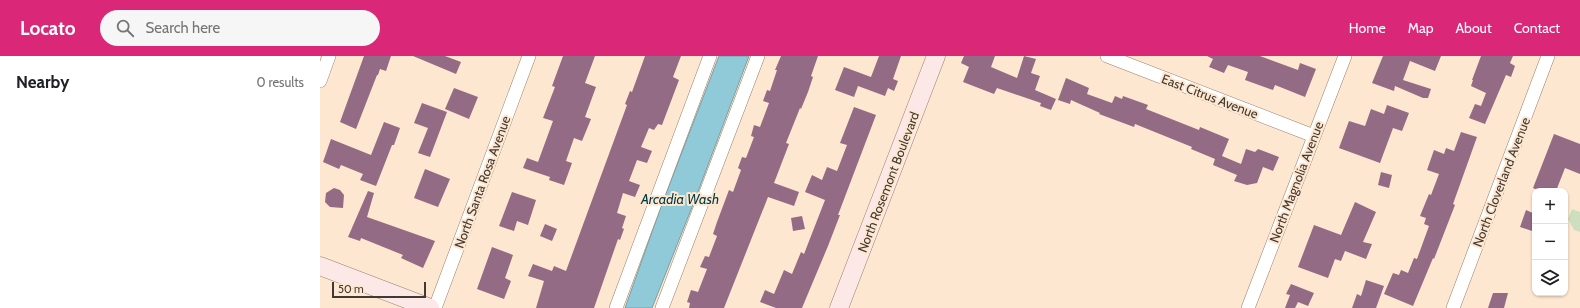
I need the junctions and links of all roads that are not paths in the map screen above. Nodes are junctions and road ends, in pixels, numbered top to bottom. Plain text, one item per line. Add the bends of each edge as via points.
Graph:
1 (330, 56) edge
2 (529, 56) edge
3 (710, 56) edge
4 (758, 56) edge
5 (936, 56) edge
6 (1107, 56) edge
7 (1344, 56) edge
8 (1548, 56) edge
9 (320, 81) edge
10 (1314, 136) junction
11 (320, 266) edge
12 (430, 308) edge
13 (435, 308) edge
14 (616, 308) edge
15 (662, 308) edge
16 (840, 308) edge
17 (1248, 308) edge
18 (1453, 308) edge

1 - 9 street
2 - 13 street, North Santa Rosa Avenue
3 - 14 street
4 - 15 street
5 - 16 street, North Rosemont Boulevard
6 - 10 street, East Citrus Avenue
7 - 10 street, North Magnolia Avenue
8 - 18 street, North Cloverland Avenue
10 - 17 street, North Magnolia Avenue
11 - 12 street

